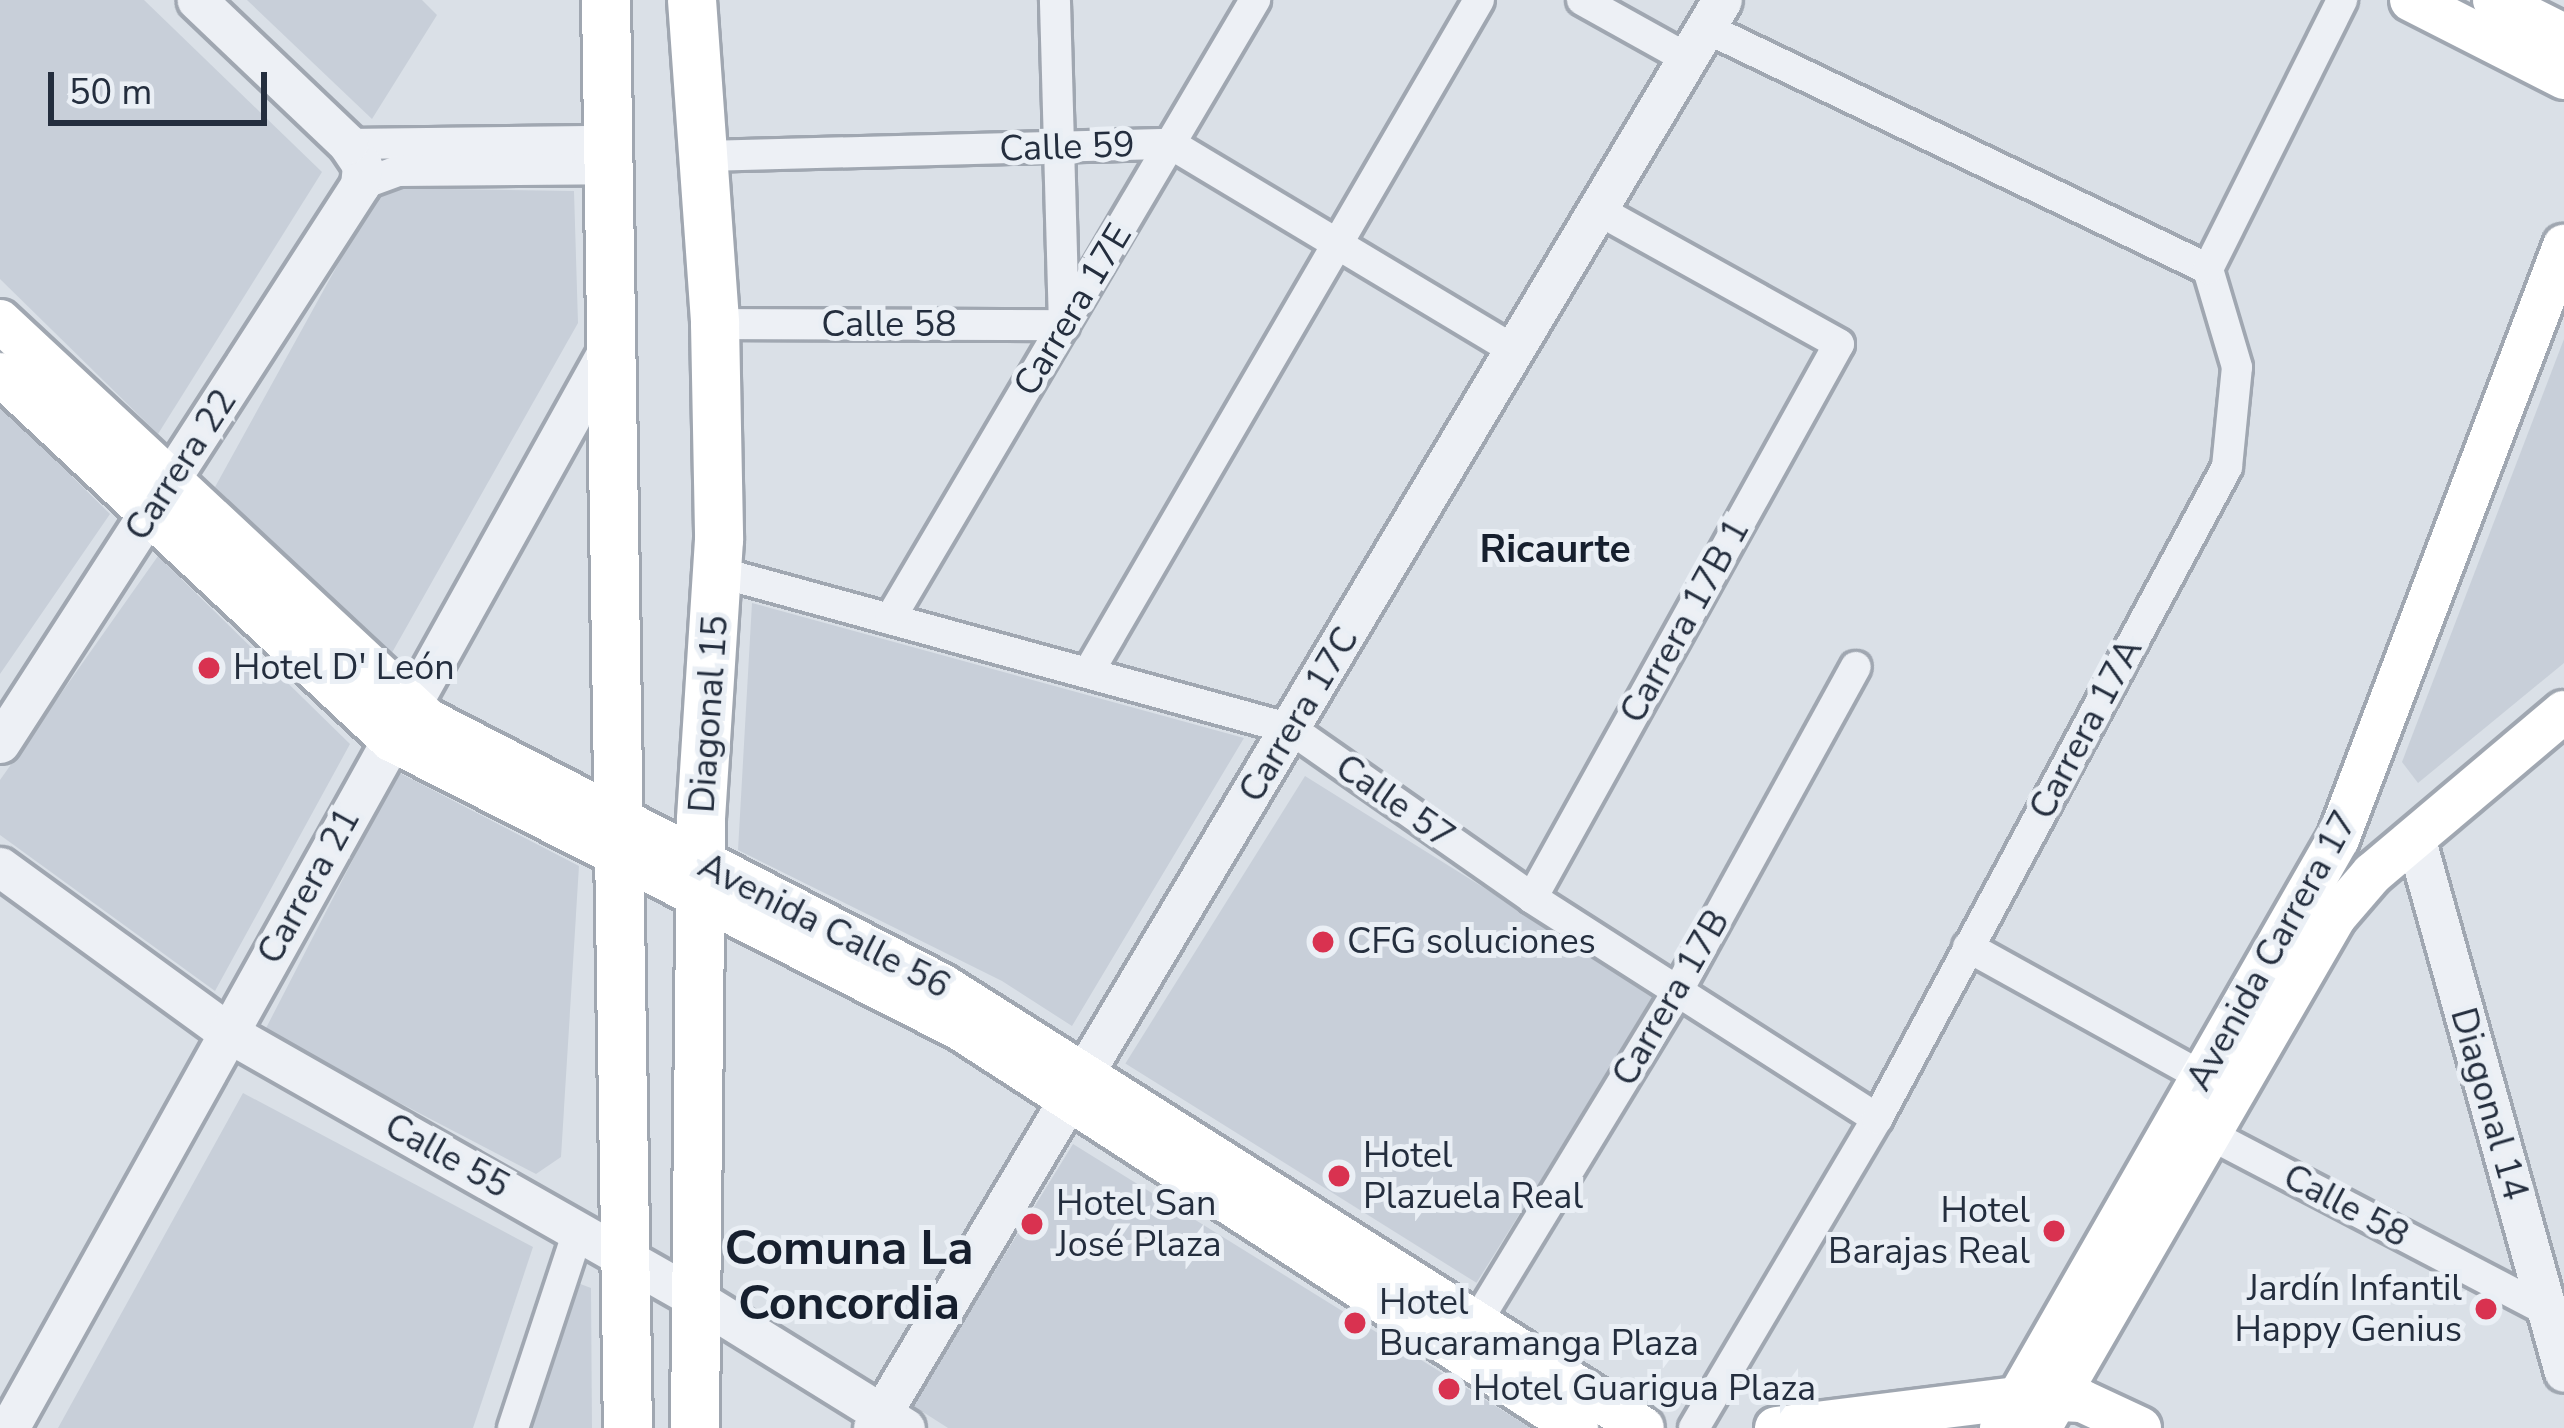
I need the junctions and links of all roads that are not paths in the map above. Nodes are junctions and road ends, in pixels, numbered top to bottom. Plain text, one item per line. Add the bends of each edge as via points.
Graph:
1 (197, 0) edge
2 (606, 0) edge
3 (692, 0) edge
4 (1055, 0) edge
5 (1256, 0) edge
6 (1478, 0) edge
7 (1582, 0) edge
8 (2342, 0) edge
9 (2411, 0) edge
10 (2494, 0) edge
11 (1705, 29) edge
12 (2564, 35) edge
13 (2564, 78) edge
14 (348, 144) junction
15 (1171, 144) junction
16 (1059, 147) junction
17 (608, 155) junction
18 (705, 156) junction
19 (360, 185) junction
20 (1598, 210) junction
21 (1337, 244) junction
22 (2564, 246) edge
23 (2208, 269) junction
24 (0, 321) edge
25 (715, 324) junction
26 (1064, 325) junction
27 (611, 345) junction
28 (1515, 351) junction
29 (0, 374) edge
30 (159, 500) junction
31 (718, 572) junction
32 (890, 619) junction
33 (1856, 667) dead end
34 (1088, 673) junction
35 (2564, 712) edge
36 (400, 723) junction
37 (1291, 729) junction
38 (0, 743) edge
39 (2352, 810) junction
40 (621, 841) junction
41 (2407, 843) junction
42 (0, 867) edge
43 (700, 880) junction
44 (1532, 898) junction
45 (1968, 947) junction
46 (1677, 992) junction
47 (227, 1032) junction
48 (2203, 1077) junction
49 (1076, 1086) junction
50 (1877, 1119) junction
51 (2210, 1134) junction
52 (578, 1231) junction
53 (628, 1259) junction
54 (695, 1298) junction
55 (2547, 1311) junction
56 (1476, 1322) junction
57 (2564, 1372) edge
58 (2029, 1413) edge
59 (886, 1423) edge
60 (9, 1428) edge
61 (513, 1428) edge
62 (628, 1428) edge
63 (695, 1428) edge
64 (1577, 1428) edge
65 (1642, 1428) edge
66 (1694, 1428) edge
67 (1776, 1428) edge
68 (2140, 1428) edge

1 - 14 street
2 - 17 main road
3 - 18 main road, Diagonal 15
4 - 16 street
5 - 15 street, Carrera 17E
6 - 21 street
7 - 11 street
8 - 23 street
9 - 13 main road
10 - 12 main road
11 - 20 street, Carrera 17C
11 - 23 street
14 - 17 street
14 - 19 street via 362,165
15 - 16 street, Calle 59
15 - 21 street, Calle 59
15 - 26 street, Carrera 17E
16 - 18 street, Calle 59
16 - 26 street
17 - 19 street via 398,171
17 - 27 main road
18 - 25 main road, Diagonal 15
19 - 30 street, Carrera 22
20 - 28 street, Carrera 17C
20 - 44 street, Carrera 17B 1 via 1839,344
21 - 28 street, Calle 59
21 - 34 street
22 - 39 main road, Avenida Carrera 17
23 - 45 street, Carrera 17A via 2237,367 2227,467
24 - 30 main road, Avenida Calle 56
25 - 26 street, Calle 58
25 - 31 main road, Diagonal 15
26 - 32 street, Carrera 17E
27 - 36 street, Carrera 21
27 - 40 main road
28 - 37 street, Carrera 17C
29 - 30 main road, Avenida Calle 56
30 - 36 main road, Avenida Calle 56
30 - 38 street, Carrera 22
31 - 32 street, Calle 57
31 - 43 main road, Diagonal 15
32 - 34 street, Calle 57
33 - 46 street, Carrera 17B
34 - 37 street, Calle 57
35 - 41 main road, Avenida Carrera 17
36 - 40 main road, Avenida Calle 56
36 - 47 street, Carrera 21
37 - 44 street, Calle 57
37 - 49 street, Carrera 17C
39 - 41 main road via 2369,836
39 - 48 main road, Avenida Carrera 17
40 - 43 main road, Avenida Calle 56
40 - 53 main road
41 - 51 main road, Avenida Carrera 17 via 2335,917
41 - 55 street, Diagonal 14
42 - 47 street, Calle 55
43 - 49 main road, Avenida Calle 56
43 - 54 main road, Diagonal 15
44 - 46 street, Calle 57
45 - 48 street
45 - 50 street, Carrera 17A
46 - 50 street, Calle 57
46 - 56 street, Carrera 17B
47 - 52 street, Calle 55
47 - 60 street, Carrera 21
48 - 58 main road, Avenida Carrera 17
49 - 56 main road, Avenida Calle 56
49 - 59 street, Carrera 17C
49 - 64 main road, Avenida Calle 56
50 - 66 street, Carrera 17A
51 - 55 street, Calle 58
51 - 58 main road, Avenida Carrera 17
52 - 53 street, Calle 55
52 - 61 street
53 - 54 street, Calle 55
53 - 62 main road
54 - 59 street, Calle 55
54 - 63 main road, Diagonal 15
55 - 57 street, Diagonal 14
56 - 65 main road, Avenida Calle 56
58 - 67 main road
58 - 68 main road via 2097,1405

